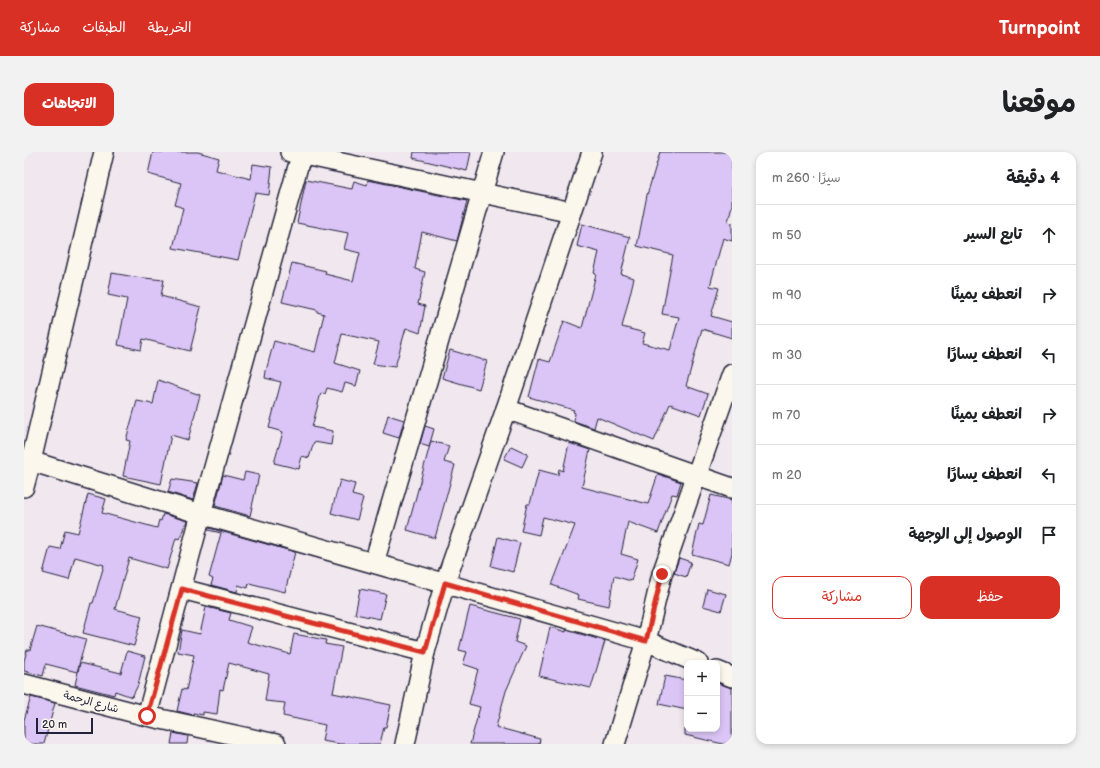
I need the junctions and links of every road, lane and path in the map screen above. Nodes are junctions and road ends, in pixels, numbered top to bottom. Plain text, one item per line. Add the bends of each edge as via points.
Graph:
1 (104, 152) edge
2 (494, 152) edge
3 (592, 152) edge
4 (298, 153) edge
5 (482, 194) junction
6 (572, 212) junction
7 (732, 374) edge
8 (506, 409) junction
9 (28, 460) edge
10 (697, 475) junction
11 (24, 487) edge
12 (732, 488) edge
13 (201, 514) junction
14 (374, 563) junction
15 (445, 583) junction
16 (182, 589) junction
17 (646, 641) junction
18 (425, 652) junction
19 (691, 660) edge
20 (720, 672) edge
21 (732, 677) edge
22 (24, 684) edge
23 (147, 716) junction
24 (276, 744) edge
25 (405, 744) edge
26 (615, 744) edge

1 - 9 street
2 - 5 street
3 - 6 street
4 - 5 street
4 - 13 street
5 - 6 street
5 - 14 street
6 - 8 street
7 - 10 street
8 - 10 street
8 - 15 street
9 - 11 street
9 - 13 street
10 - 12 street
10 - 17 street via 662,574
13 - 14 street
13 - 16 street
14 - 15 street
15 - 17 street
15 - 18 street
16 - 18 street
16 - 23 street
17 - 19 street
17 - 26 street
18 - 25 street
20 - 21 street
22 - 23 street, شارع الرحمة
23 - 24 street, شارع الرحمة

